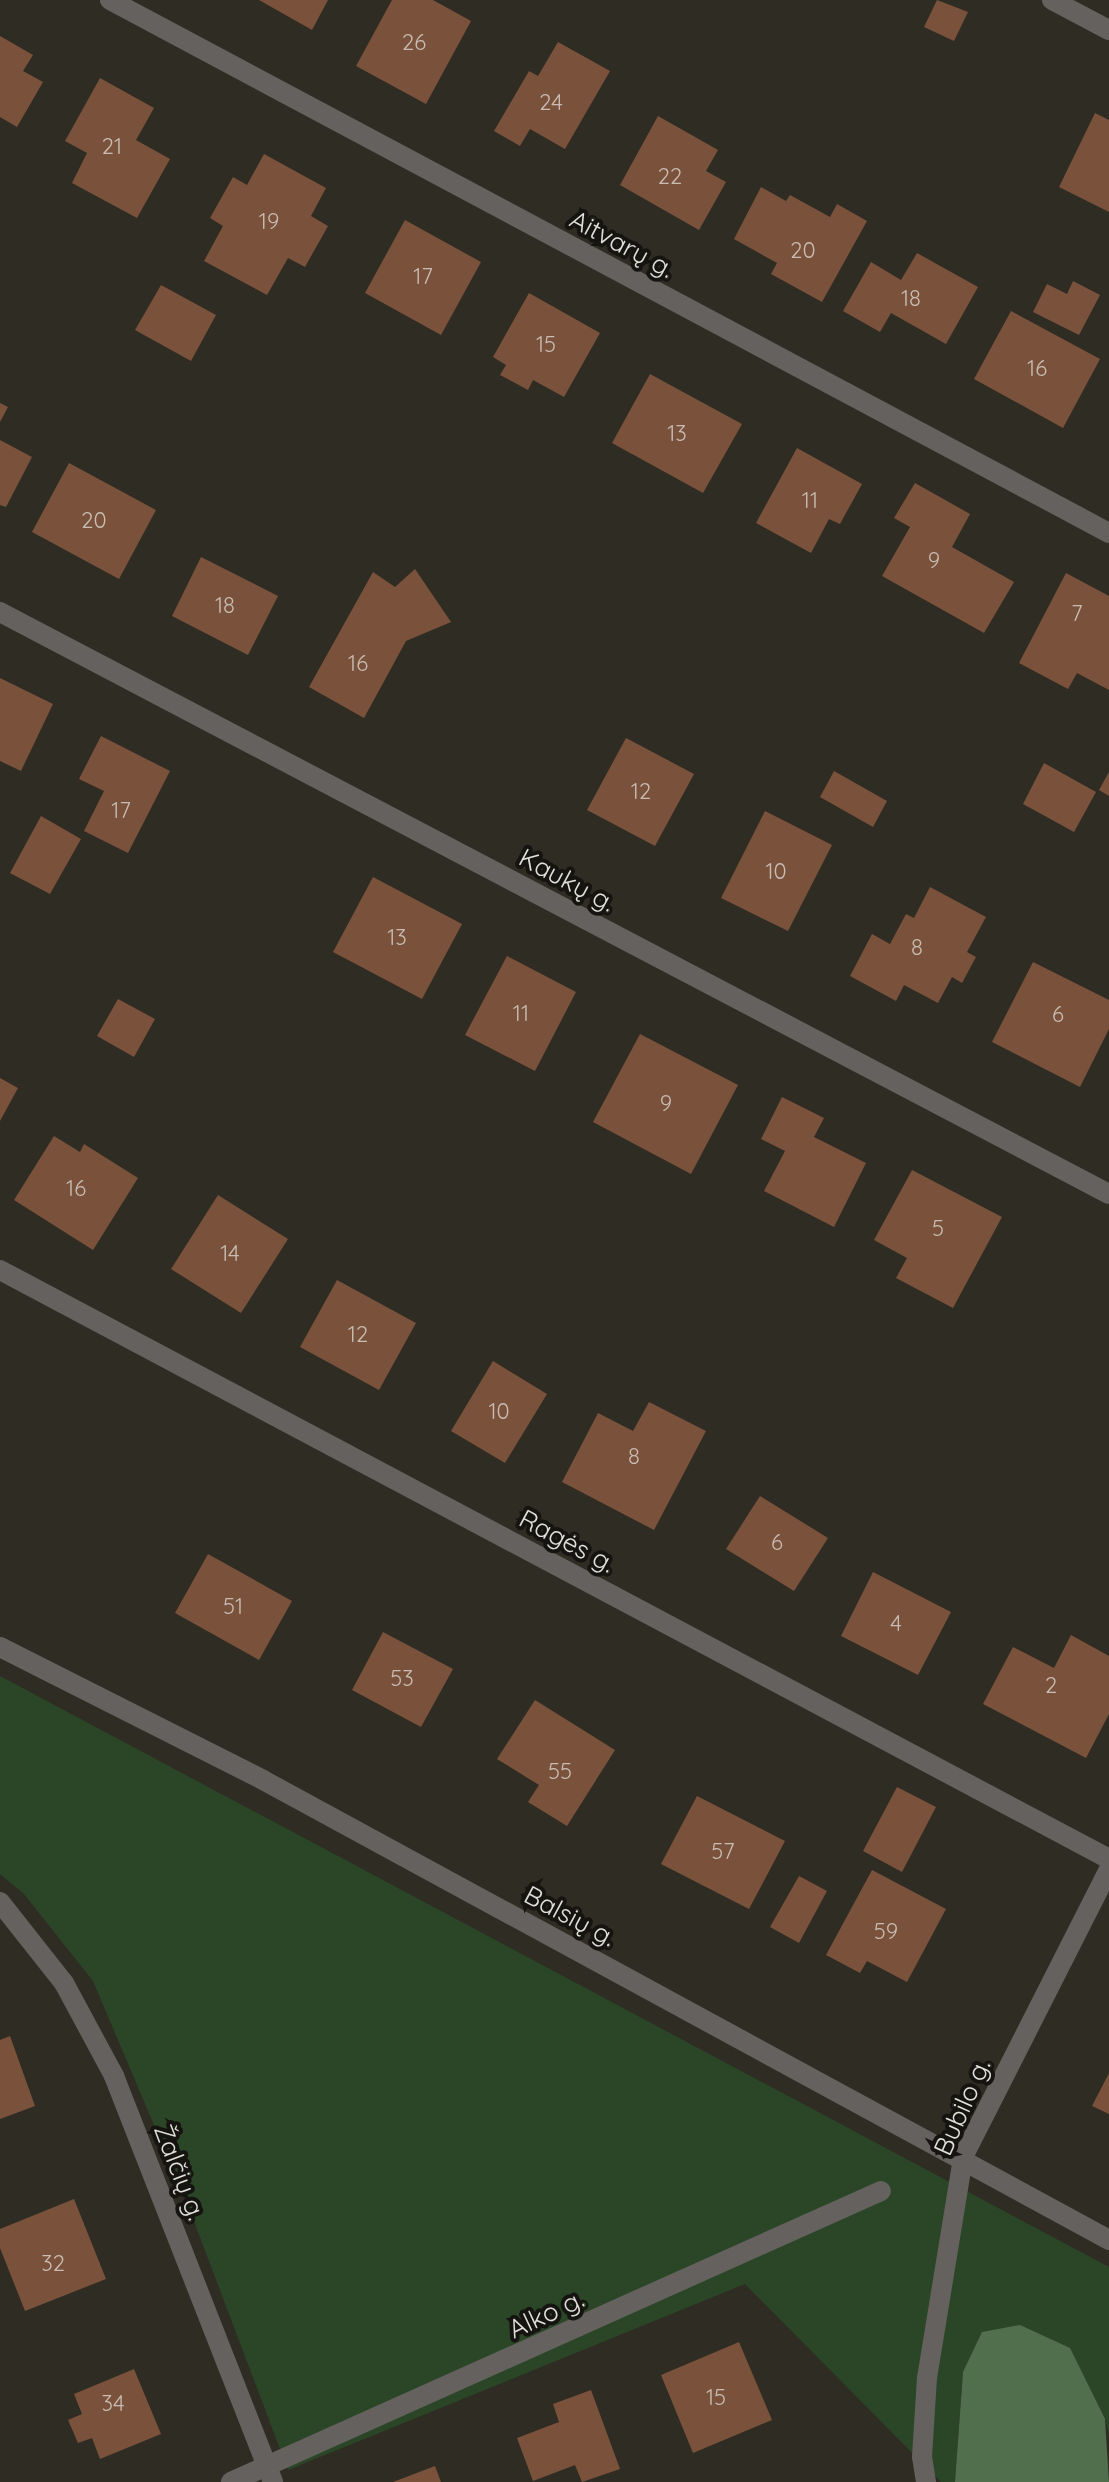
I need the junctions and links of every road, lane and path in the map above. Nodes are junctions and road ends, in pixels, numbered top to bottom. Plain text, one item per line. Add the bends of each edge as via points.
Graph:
1 (110, 0) edge
2 (1052, 0) edge
3 (1109, 30) edge
4 (1109, 533) edge
5 (0, 612) edge
6 (1109, 1194) edge
7 (0, 1270) edge
8 (0, 1647) edge
9 (1109, 1859) edge
10 (1109, 1869) edge
11 (0, 1902) edge
12 (963, 2157) junction
13 (881, 2191) dead end
14 (1109, 2240) edge
15 (270, 2475) edge
16 (231, 2482) edge
17 (926, 2482) edge

1 - 4 street, Aitvarų g.
2 - 3 street
5 - 6 street, Kaukų g.
7 - 9 street, Ragės g.
8 - 12 street, Balsių g. via 263,1780
10 - 12 street, Bubilo g.
11 - 15 street, Žalčių g. via 64,1983 114,2076
12 - 14 street, Balsių g.
12 - 17 street, Bubilo g. via 927,2378 922,2457
13 - 15 street, Alko g.
15 - 16 street, Alko g.

